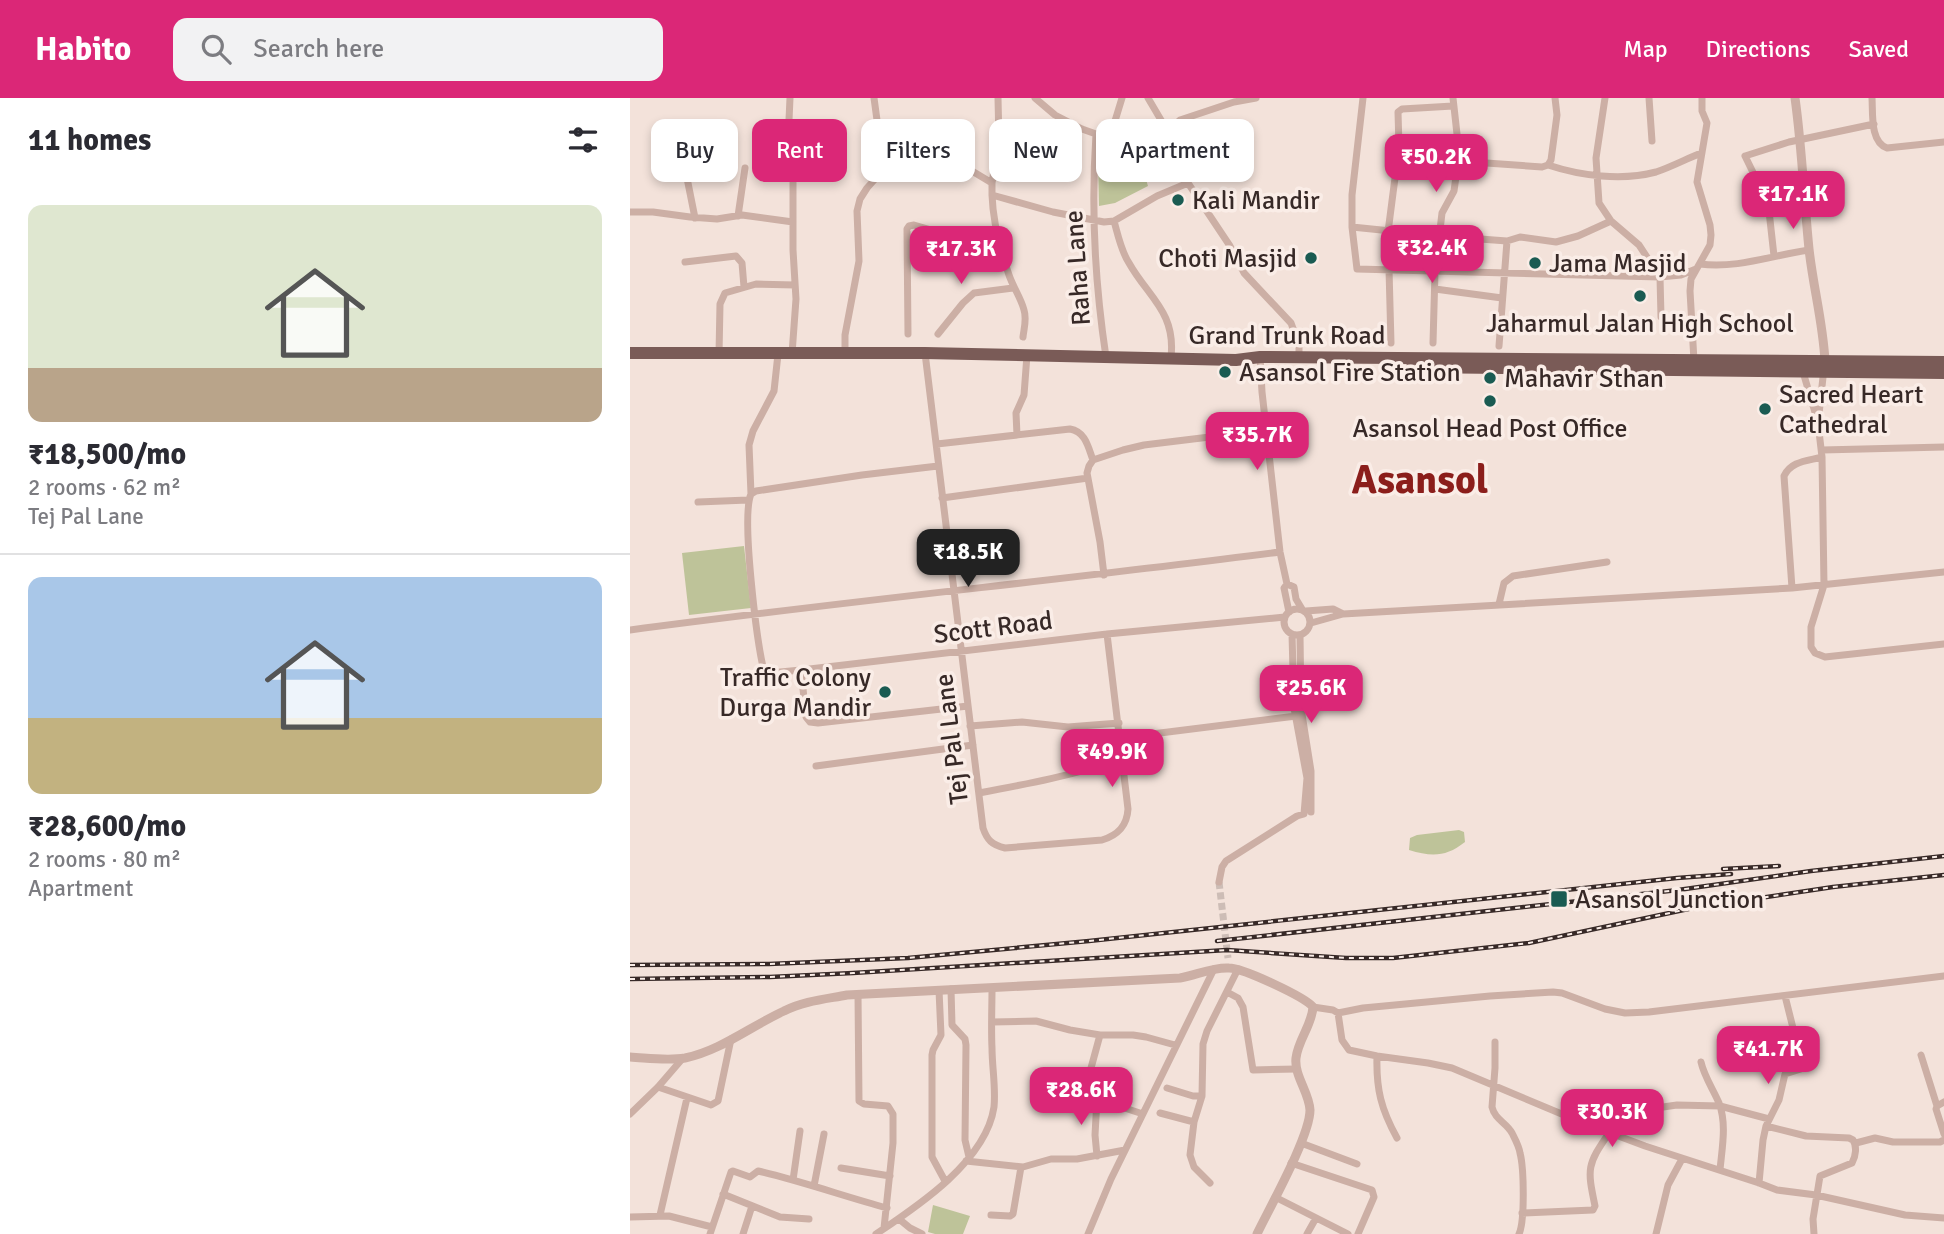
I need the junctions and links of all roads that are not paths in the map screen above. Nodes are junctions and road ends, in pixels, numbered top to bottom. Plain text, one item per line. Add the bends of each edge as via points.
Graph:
1 (790, 98) edge
2 (874, 98) edge
3 (998, 98) edge
4 (1035, 98) edge
5 (1122, 98) edge
6 (1148, 98) edge
7 (1213, 98) edge
8 (1256, 98) edge
9 (1363, 98) edge
10 (1555, 98) edge
11 (1605, 98) edge
12 (1649, 98) edge
13 (1702, 98) edge
14 (1795, 98) edge
15 (1872, 98) edge
16 (1453, 102) edge
17 (1214, 108) junction
18 (877, 119) edge
19 (1116, 119) edge
20 (1160, 119) edge
21 (1183, 119) edge
22 (1874, 124) junction
23 (1096, 134) joint
24 (1800, 140) junction
25 (1652, 141) dead end
26 (1944, 142) edge
27 (1701, 153) junction
28 (1461, 158) junction
29 (1548, 165) junction
30 (745, 168) dead end
31 (975, 173) edge
32 (1597, 174) junction
33 (688, 182) edge
34 (872, 182) edge
35 (992, 183) junction
36 (1188, 183) joint
37 (992, 195) junction
38 (630, 212) edge
39 (738, 216) junction
40 (695, 218) junction
41 (1095, 220) junction
42 (1114, 221) junction
43 (1611, 221) junction
44 (793, 222) junction
45 (1352, 227) junction
46 (1388, 232) junction
47 (997, 235) junction
48 (1440, 236) junction
49 (1507, 241) junction
50 (1810, 250) junction
51 (1774, 256) junction
52 (685, 262) dead end
53 (1698, 267) junction
54 (1390, 270) junction
55 (1436, 271) junction
56 (1504, 274) junction
57 (1660, 277) junction
58 (795, 285) junction
59 (744, 287) junction
60 (1013, 288) junction
61 (1435, 289) junction
62 (1503, 298) junction
63 (1661, 317) dead end
64 (908, 334) dead end
65 (939, 334) dead end
66 (1023, 337) dead end
67 (1391, 343) dead end
68 (1433, 343) dead end
69 (1499, 346) dead end
70 (630, 353) edge
71 (925, 353) junction
72 (719, 354) junction
73 (778, 354) junction
74 (792, 354) junction
75 (845, 354) junction
76 (1027, 355) junction
77 (1106, 357) junction
78 (1171, 357) junction
79 (1299, 358) junction
80 (1260, 361) junction
81 (1694, 361) junction
82 (1944, 362) edge
83 (1824, 367) junction
84 (1803, 372) junction
85 (1944, 373) edge
86 (1818, 423) junction
87 (1267, 430) junction
88 (1017, 435) junction
89 (937, 444) junction
90 (1944, 447) edge
91 (1822, 454) junction
92 (1093, 460) junction
93 (939, 466) junction
94 (1088, 478) junction
95 (750, 497) junction
96 (942, 498) junction
97 (698, 502) dead end
98 (1280, 552) junction
99 (1607, 562) dead end
100 (1944, 572) edge
101 (1104, 575) junction
102 (1287, 584) junction
103 (1824, 585) junction
104 (1792, 588) junction
105 (954, 592) junction
106 (1499, 604) junction
107 (1304, 610) junction
108 (756, 613) junction
109 (1343, 614) junction
110 (1287, 615) junction
111 (1311, 623) junction
112 (630, 630) edge
113 (1107, 634) junction
114 (1296, 635) junction
115 (1944, 644) edge
116 (963, 652) junction
117 (801, 670) junction
118 (968, 706) junction
119 (1296, 716) junction
120 (1119, 723) junction
121 (970, 726) junction
122 (1120, 738) junction
123 (973, 745) junction
124 (1122, 759) junction
125 (816, 766) dead end
126 (979, 793) junction
127 (1308, 813) junction
128 (1219, 882) tunnel mouth
129 (1214, 969) junction
130 (1238, 969) junction
131 (1944, 976) edge
132 (951, 989) junction
133 (992, 989) junction
134 (939, 990) junction
135 (1227, 992) junction
136 (859, 994) junction
137 (1785, 996) junction
138 (1313, 1007) junction
139 (1338, 1013) junction
140 (992, 1022) junction
141 (1100, 1035) junction
142 (731, 1039) junction
143 (1494, 1042) dead end
144 (1175, 1045) junction
145 (1921, 1055) dead end
146 (1377, 1056) junction
147 (630, 1057) edge
148 (683, 1058) junction
149 (1701, 1062) dead end
150 (1297, 1069) junction
151 (1493, 1086) junction
152 (658, 1087) junction
153 (1167, 1088) dead end
154 (1202, 1096) junction
155 (687, 1098) junction
156 (1097, 1099) junction
157 (1940, 1104) edge
158 (1720, 1106) junction
159 (1656, 1108) dead end
160 (1160, 1113) dead end
161 (630, 1114) edge
162 (1143, 1114) junction
163 (1194, 1122) junction
164 (1768, 1122) junction
165 (800, 1131) dead end
166 (1609, 1133) junction
167 (824, 1134) dead end
168 (1944, 1134) edge
169 (1397, 1138) dead end
170 (1944, 1140) edge
171 (1301, 1143) junction
172 (1856, 1143) junction
173 (1125, 1150) junction
174 (1097, 1156) junction
175 (1682, 1158) junction
176 (967, 1159) junction
177 (1291, 1163) junction
178 (1357, 1164) dead end
179 (1021, 1167) junction
180 (841, 1168) dead end
181 (1720, 1170) junction
182 (890, 1176) junction
183 (793, 1180) junction
184 (945, 1181) junction
185 (1210, 1183) dead end
186 (1759, 1183) junction
187 (814, 1186) junction
188 (723, 1194) junction
189 (1816, 1195) junction
190 (1275, 1197) junction
191 (752, 1206) junction
192 (887, 1208) junction
193 (1522, 1213) junction
194 (991, 1215) dead end
195 (660, 1216) junction
196 (630, 1217) edge
197 (1316, 1218) junction
198 (1944, 1218) edge
199 (809, 1219) dead end
200 (899, 1219) junction
201 (884, 1228) junction
202 (711, 1231) edge
203 (743, 1234) edge
204 (876, 1234) edge
205 (922, 1234) edge
206 (1088, 1234) edge
207 (1257, 1234) edge
208 (1307, 1234) edge
209 (1348, 1234) edge
210 (1358, 1234) edge
211 (1519, 1234) edge
212 (1656, 1234) edge
213 (1814, 1234) edge

1 - 44 street
2 - 18 street
3 - 35 street via 999,142
4 - 23 street via 1055,115
5 - 19 street
6 - 20 street
7 - 17 street
8 - 17 street
9 - 45 street
10 - 29 street via 1557,115
11 - 32 street
12 - 25 street
13 - 27 street via 1707,123
14 - 24 street
15 - 22 street
16 - 28 street
16 - 46 street via 1399,110
17 - 21 street
22 - 24 street
22 - 26 street via 1877,141 1887,148
23 - 41 street, Raha Lane
24 - 50 street
24 - 51 street via 1745,156 1766,199
27 - 32 street via 1655,172 1620,178
27 - 53 street via 1697,183 1711,235
28 - 29 street
28 - 48 street via 1454,191 1441,213
29 - 32 street
30 - 39 street
31 - 35 street
32 - 43 street via 1599,203
33 - 40 street
34 - 75 street via 862,193 857,211 859,261
35 - 37 street
36 - 42 street
36 - 79 street via 1248,279 1289,319
37 - 41 street
37 - 47 street
38 - 40 street
39 - 40 street
39 - 44 street
41 - 42 street
41 - 77 street, Raha Lane
42 - 78 street via 1129,264 1168,325
43 - 49 street via 1566,240 1520,237
43 - 57 street via 1639,245
44 - 58 street
45 - 46 street
45 - 54 street via 1357,270
46 - 48 street
46 - 54 street
47 - 60 street
47 - 64 street via 962,239 909,226 905,234
48 - 49 street
48 - 55 street
49 - 56 street
50 - 51 street
50 - 83 street
51 - 53 street
52 - 59 street via 736,256 742,263
53 - 57 street
53 - 81 street via 1690,291
54 - 55 street
54 - 67 street
55 - 56 street
55 - 61 street
56 - 57 street
56 - 62 street
57 - 63 street
58 - 59 street
58 - 74 street
59 - 72 street via 722,298
60 - 65 street via 974,293
60 - 66 street via 1024,309
61 - 62 street
61 - 68 street
62 - 69 street
70 - 72 main road, Grand Trunk Road
71 - 75 main road, Grand Trunk Road
71 - 76 main road, Grand Trunk Road
71 - 89 street, Tej Pal Lane
72 - 73 main road, Grand Trunk Road
73 - 74 main road, Grand Trunk Road
73 - 95 street via 774,391 749,445
74 - 75 main road, Grand Trunk Road
76 - 77 main road, Grand Trunk Road
76 - 88 street via 1024,395 1016,413
77 - 78 main road, Grand Trunk Road
78 - 80 main road, Grand Trunk Road
79 - 80 main road, Grand Trunk Road
79 - 81 main road, Grand Trunk Road
80 - 84 main road
80 - 87 street
81 - 83 main road, Grand Trunk Road
82 - 83 main road, Grand Trunk Road
83 - 84 main road
83 - 85 main road
83 - 86 street
84 - 86 street
86 - 91 street
87 - 92 street via 1144,445
87 - 98 street
88 - 89 street
88 - 92 street via 1078,430
89 - 93 street, Tej Pal Lane
90 - 91 street
91 - 103 street
91 - 104 street via 1787,468 1784,476
92 - 94 street
93 - 95 street via 756,491
93 - 96 street, Tej Pal Lane
94 - 96 street
94 - 101 street
95 - 97 street
95 - 108 street
96 - 105 street, Tej Pal Lane
98 - 101 street
98 - 102 street
99 - 106 street via 1513,576 1504,583
100 - 103 street
101 - 105 street
102 - 107 street via 1294,587
102 - 110 street
103 - 104 street
103 - 115 street via 1810,634 1811,647 1819,656
104 - 106 street
105 - 108 street
105 - 116 street, Tej Pal Lane
106 - 109 street
107 - 109 street via 1333,609
107 - 110 street
107 - 111 street
108 - 112 street
108 - 117 street, Scott Road via 764,671
109 - 111 street
110 - 113 street, Scott Road
110 - 114 street via 1286,628
111 - 114 street via 1307,631
113 - 116 street, Scott Road
113 - 120 street
114 - 119 street
114 - 127 street via 1311,771
116 - 117 street, Scott Road
116 - 118 street, Tej Pal Lane
117 - 118 street via 810,722
118 - 121 street, Tej Pal Lane
119 - 122 street
119 - 127 street
120 - 121 street
120 - 122 street
121 - 123 street, Tej Pal Lane
122 - 124 street
123 - 125 street
123 - 126 street, Tej Pal Lane
124 - 126 street via 1045,781
124 - 126 street, Tej Pal Lane via 1128,816 1122,829 1102,840 1005,848 990,842 982,828
127 - 128 street via 1227,861
129 - 130 street via 1228,963
129 - 133 street via 1180,978
129 - 144 street
130 - 135 street
130 - 138 street
131 - 137 street
132 - 133 street
132 - 134 street
132 - 176 street via 952,1025 966,1045
133 - 140 street
134 - 136 street
134 - 184 street via 941,1035 932,1055 931,1151
135 - 150 street via 1243,1007 1253,1070
135 - 154 street via 1205,1038
136 - 142 street via 796,1005
136 - 182 street via 859,1101 888,1106 892,1111
137 - 139 street via 1625,1013 1553,992
137 - 164 street via 1805,1064 1785,1074
138 - 139 street
138 - 150 street via 1296,1056
139 - 146 street via 1344,1046
140 - 141 street via 1036,1021
140 - 176 street via 993,1111 986,1133
141 - 144 street via 1133,1035
141 - 156 street via 1088,1079
142 - 148 street
142 - 155 street via 716,1104
143 - 151 street
144 - 162 street
145 - 157 street
146 - 151 street via 1451,1068
146 - 169 street via 1376,1080 1383,1111
147 - 148 street
148 - 152 street
149 - 158 street
150 - 171 street via 1310,1105
151 - 166 street
151 - 193 street via 1493,1113 1511,1133 1520,1153
152 - 155 street
152 - 161 street
153 - 154 street
154 - 163 street
155 - 195 street
156 - 162 street
156 - 174 street
157 - 168 street
158 - 159 street
158 - 164 street
158 - 181 street
160 - 163 street
162 - 173 street
163 - 185 street via 1191,1162
164 - 172 street via 1806,1136 1849,1138
164 - 186 street
165 - 183 street
166 - 175 street
166 - 193 street via 1589,1169 1593,1210
167 - 187 street
170 - 172 street via 1875,1138
171 - 177 street
171 - 178 street
172 - 189 street via 1852,1163 1820,1176
173 - 174 street
173 - 206 street
174 - 179 street via 1051,1159
175 - 181 street
175 - 212 street via 1668,1185
176 - 179 street
176 - 184 street
177 - 190 street
177 - 210 street via 1372,1190 1374,1197
179 - 194 street via 1013,1214
180 - 182 street
181 - 186 street
182 - 192 street
183 - 187 street
183 - 188 street via 758,1171 748,1177 732,1171
184 - 200 street
186 - 189 street
187 - 192 street
188 - 191 street
188 - 202 street
189 - 198 street via 1905,1215
189 - 213 street
190 - 197 street
190 - 207 street
191 - 199 street via 783,1218
191 - 203 street
192 - 201 street
193 - 211 street
195 - 196 street
195 - 202 street via 681,1218
197 - 208 street
197 - 209 street
200 - 201 street
200 - 205 street
201 - 204 street

